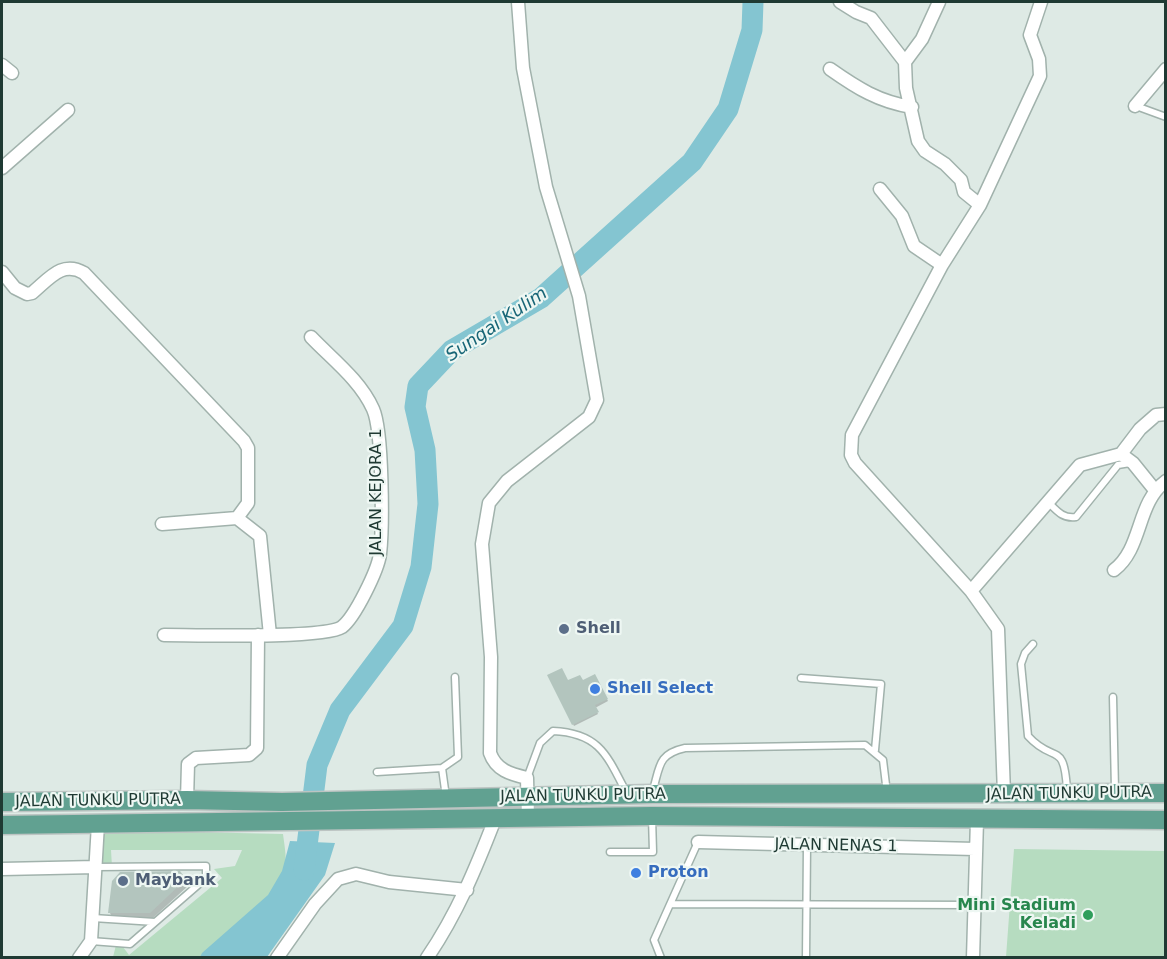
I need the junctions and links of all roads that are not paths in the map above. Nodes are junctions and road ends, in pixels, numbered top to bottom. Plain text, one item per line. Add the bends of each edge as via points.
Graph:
1 (518, 2) edge
2 (840, 2) edge
3 (939, 2) edge
4 (1041, 2) edge
5 (905, 62) junction
6 (2, 65) edge
7 (830, 69) dead end
8 (1166, 69) edge
9 (12, 73) dead end
10 (1136, 106) joint
11 (912, 107) junction
12 (68, 110) dead end
13 (1166, 117) edge
14 (2, 168) edge
15 (880, 189) dead end
16 (980, 205) junction
17 (942, 265) junction
18 (2, 272) edge
19 (311, 336) dead end
20 (1166, 414) edge
21 (1121, 454) junction
22 (1133, 463) junction
23 (1166, 481) edge
24 (1154, 489) junction
25 (1048, 502) junction
26 (237, 518) junction
27 (162, 524) dead end
28 (1114, 570) dead end
29 (971, 591) junction
30 (164, 635) dead end
31 (264, 635) junction
32 (1033, 644) dead end
33 (454, 677) dead end
34 (801, 678) dead end
35 (1113, 697) dead end
36 (875, 750) junction
37 (442, 768) junction
38 (377, 772) dead end
39 (527, 778) junction
40 (1166, 793) edge
41 (627, 794) junction
42 (652, 794) junction
43 (887, 794) junction
44 (1012, 794) junction
45 (1067, 794) junction
46 (1115, 794) junction
47 (940, 795) junction
48 (528, 797) junction
49 (446, 799) junction
50 (187, 800) junction
51 (72, 801) junction
52 (119, 801) junction
53 (2, 802) edge
54 (652, 816) junction
55 (528, 818) junction
56 (495, 819) junction
57 (977, 820) junction
58 (1166, 820) edge
59 (98, 824) junction
60 (134, 824) junction
61 (2, 825) edge
62 (698, 842) joint
63 (807, 845) junction
64 (975, 849) junction
65 (610, 852) dead end
66 (96, 867) junction
67 (2, 869) edge
68 (467, 890) junction
69 (671, 904) junction
70 (806, 905) junction
71 (975, 905) junction
72 (93, 918) junction
73 (155, 922) junction
74 (91, 941) junction
75 (79, 957) edge
76 (277, 957) edge
77 (427, 957) edge
78 (661, 957) edge
79 (806, 957) edge
80 (973, 957) edge

1 - 39 street via 523,68 546,187 579,296 597,400 589,417 507,481 487,510 482,544 490,657 490,753 494,764
2 - 5 street via 871,18
3 - 5 street via 922,39
4 - 16 street via 1030,35 1039,59 1040,76
5 - 11 street via 906,88
6 - 9 street
7 - 11 street via 865,94 889,104
8 - 10 street
10 - 13 lane
11 - 16 street via 918,141 961,180 964,192
12 - 14 street
15 - 17 street via 902,216 914,246
16 - 17 street
17 - 29 street via 852,435 851,455
18 - 26 street via 15,288 27,294 61,268 84,273 243,439 248,448 248,503
19 - 31 street, JALAN KEJORA 1 via 361,388 375,412 380,555 376,572 342,627
20 - 21 street via 1156,415 1140,429
21 - 22 street
21 - 25 street via 1080,465
22 - 24 street
22 - 25 lane via 1118,465 1076,517 1068,518
23 - 24 street
24 - 28 street via 1132,549
25 - 29 street
26 - 27 street
26 - 31 street via 260,536
29 - 44 street via 998,629
30 - 31 street, JALAN KEJORA 1
31 - 50 street via 257,748 249,755 191,761
32 - 45 lane via 1021,664 1028,736 1061,756 1066,764
33 - 37 lane via 458,757
34 - 36 lane via 881,684
35 - 46 lane
36 - 42 lane via 865,745 685,748 670,751 661,760
36 - 43 lane via 883,760
37 - 38 lane
37 - 49 lane
39 - 41 lane via 540,743 553,731 565,732 590,739 601,748
39 - 48 street
40 - 46 main road, JALAN TUNKU PUTRA
41 - 42 main road, JALAN TUNKU PUTRA
41 - 48 main road, JALAN TUNKU PUTRA
42 - 43 main road, JALAN TUNKU PUTRA
43 - 47 main road, JALAN TUNKU PUTRA
44 - 45 main road, JALAN TUNKU PUTRA
44 - 47 main road, JALAN TUNKU PUTRA
44 - 57 main road via 988,807
45 - 46 main road, JALAN TUNKU PUTRA
47 - 57 main road via 962,804
48 - 49 main road, JALAN TUNKU PUTRA
48 - 55 street
49 - 50 main road, JALAN TUNKU PUTRA
50 - 52 main road, JALAN TUNKU PUTRA
51 - 52 main road, JALAN TUNKU PUTRA
51 - 53 main road, JALAN TUNKU PUTRA
51 - 59 main road via 95,815
52 - 60 main road via 120,815
54 - 55 main road, JALAN TUNKU PUTRA
54 - 57 main road, JALAN TUNKU PUTRA
54 - 65 lane via 653,852
55 - 56 main road, JALAN TUNKU PUTRA
56 - 60 main road, JALAN TUNKU PUTRA
56 - 68 street
57 - 58 main road, JALAN TUNKU PUTRA
57 - 64 street
59 - 60 main road, JALAN TUNKU PUTRA
59 - 61 main road, JALAN TUNKU PUTRA
59 - 66 street
62 - 63 street, JALAN NENAS 1
62 - 69 lane
63 - 64 street, JALAN NENAS 1
63 - 70 lane
64 - 71 street
66 - 67 street
66 - 72 street
66 - 73 lane via 206,866 206,878
68 - 76 street via 389,882 356,874 338,879
68 - 77 street
69 - 70 lane
69 - 78 lane via 654,940
70 - 71 lane
70 - 79 lane
71 - 80 street
72 - 73 lane
72 - 74 street
73 - 74 lane via 130,944
74 - 75 street

